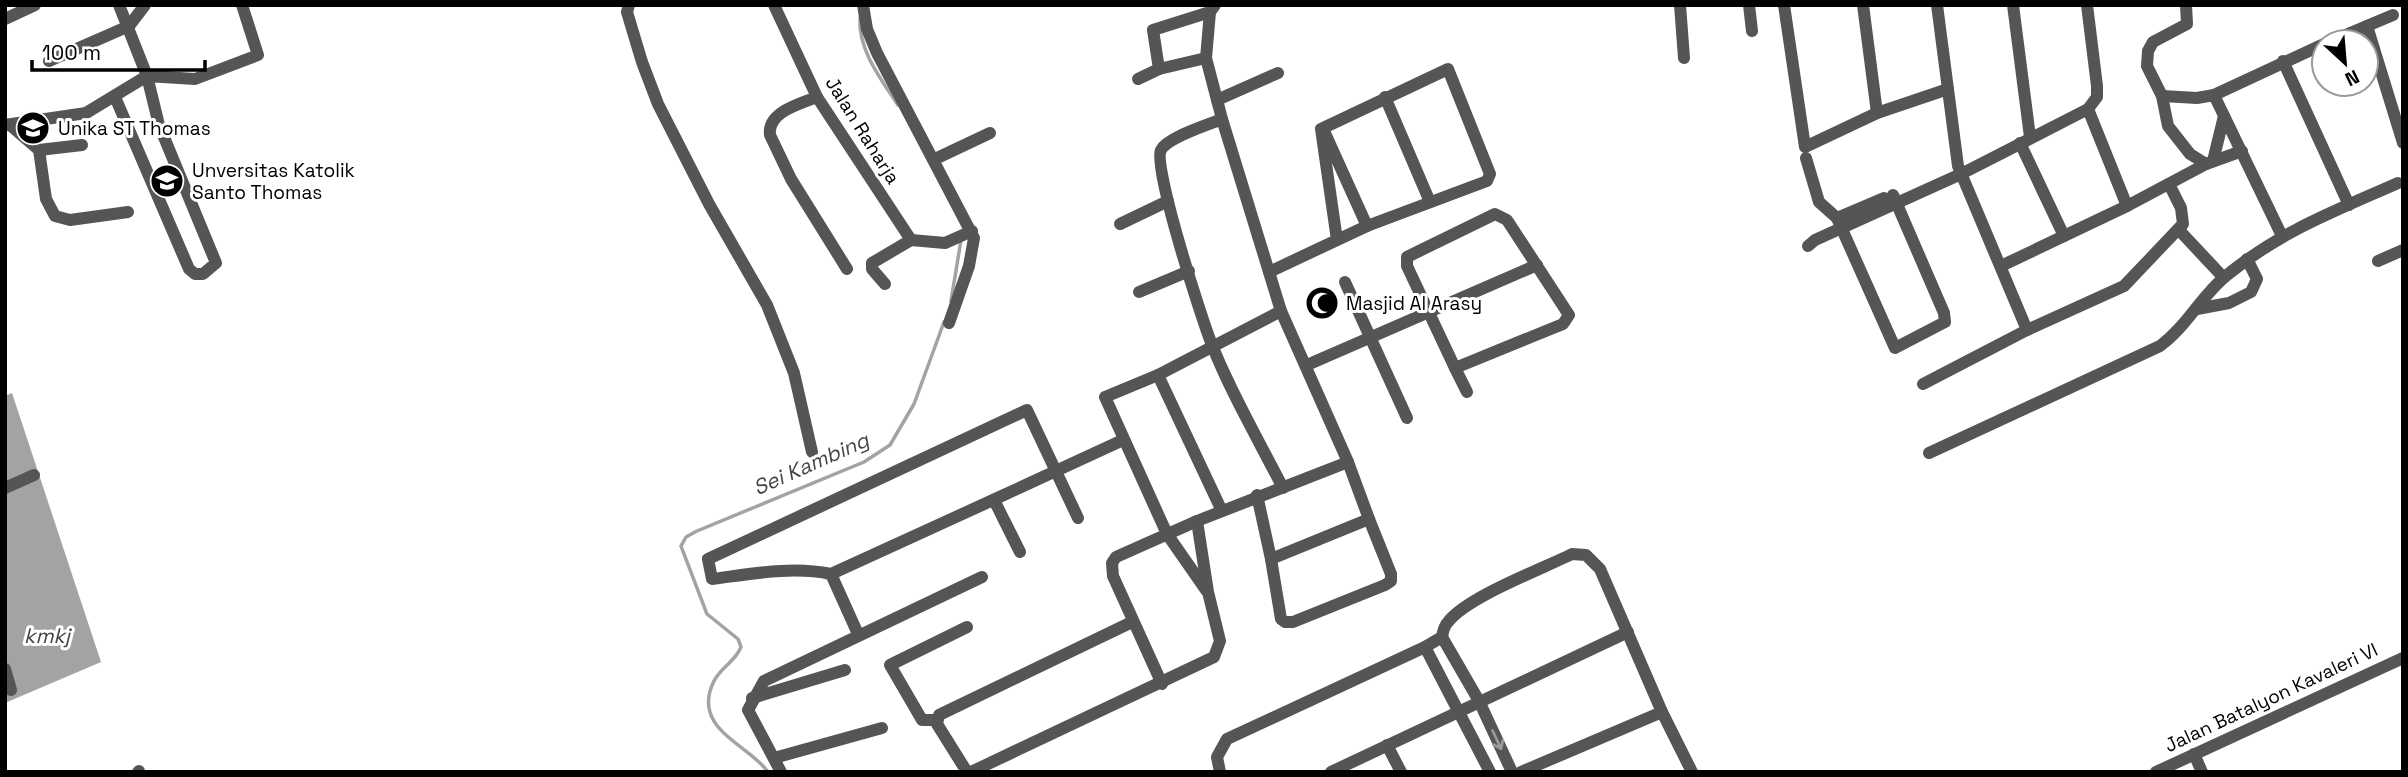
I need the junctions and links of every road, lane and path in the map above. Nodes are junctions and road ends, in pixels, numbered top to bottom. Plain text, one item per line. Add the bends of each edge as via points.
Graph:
1 (34, 5) edge
2 (119, 5) edge
3 (145, 5) edge
4 (242, 5) edge
5 (629, 5) edge
6 (774, 5) edge
7 (863, 5) edge
8 (1680, 5) edge
9 (1749, 5) edge
10 (1784, 5) edge
11 (1864, 5) edge
12 (1937, 5) edge
13 (2013, 5) edge
14 (2087, 5) edge
15 (2186, 5) edge
16 (1212, 9) edge
17 (2393, 15) dead end
18 (5, 19) edge
19 (129, 26) junction
20 (2367, 26) junction
21 (2362, 28) edge
22 (1752, 31) dead end
23 (2310, 50) edge
24 (1206, 58) junction
25 (1684, 58) dead end
26 (49, 61) dead end
27 (2283, 61) junction
28 (1159, 69) junction
29 (1278, 73) dead end
30 (147, 76) junction
31 (1138, 79) dead end
32 (1948, 89) junction
33 (2214, 95) junction
34 (2162, 96) junction
35 (115, 97) junction
36 (817, 97) junction
37 (1385, 97) junction
38 (1217, 100) junction
39 (2088, 109) junction
40 (1877, 113) junction
41 (2224, 116) junction
42 (1222, 119) junction
43 (8, 125) edge
44 (1322, 127) junction
45 (990, 133) dead end
46 (2025, 140) junction
47 (2403, 143) edge
48 (82, 145) dead end
49 (39, 150) junction
50 (2242, 151) junction
51 (1806, 158) dead end
52 (934, 159) junction
53 (2209, 162) junction
54 (1960, 170) junction
55 (2400, 179) edge
56 (2169, 184) junction
57 (2402, 196) edge
58 (1894, 198) junction
59 (1168, 201) junction
60 (1430, 202) junction
61 (2349, 205) junction
62 (2127, 206) junction
63 (128, 212) dead end
64 (1839, 223) junction
65 (1120, 224) dead end
66 (1367, 226) junction
67 (2179, 230) junction
68 (970, 232) junction
69 (2281, 234) junction
70 (2064, 236) junction
71 (911, 240) junction
72 (1337, 240) junction
73 (1808, 246) dead end
74 (2403, 250) edge
75 (2247, 259) junction
76 (2378, 261) dead end
77 (1537, 265) junction
78 (2001, 266) junction
79 (847, 269) dead end
80 (1189, 271) junction
81 (1269, 272) junction
82 (2224, 277) junction
83 (1345, 282) dead end
84 (885, 284) dead end
85 (1139, 292) dead end
86 (2197, 309) junction
87 (1281, 311) junction
88 (1428, 311) junction
89 (949, 323) dead end
90 (2027, 330) junction
91 (1370, 339) junction
92 (1212, 345) junction
93 (1307, 365) junction
94 (1455, 368) junction
95 (1158, 375) junction
96 (1923, 384) dead end
97 (1467, 392) dead end
98 (1407, 418) dead end
99 (1123, 440) junction
100 (812, 452) dead end
101 (1929, 453) dead end
102 (1348, 462) junction
103 (1056, 471) junction
104 (34, 475) dead end
105 (5, 488) edge
106 (1283, 488) junction
107 (1257, 495) junction
108 (994, 500) junction
109 (1221, 509) junction
110 (1078, 518) dead end
111 (1369, 519) junction
112 (1197, 521) junction
113 (1167, 534) junction
114 (1020, 552) dead end
115 (1271, 559) junction
116 (831, 574) junction
117 (982, 577) dead end
118 (1208, 592) junction
119 (1132, 622) junction
120 (967, 627) dead end
121 (1628, 632) junction
122 (858, 634) junction
123 (1442, 637) junction
124 (1425, 647) junction
125 (2403, 658) edge
126 (5, 668) edge
127 (845, 670) dead end
128 (1162, 684) junction
129 (11, 690) dead end
130 (752, 698) junction
131 (1479, 701) junction
132 (1460, 711) junction
133 (1662, 712) junction
134 (936, 720) junction
135 (882, 728) dead end
136 (1387, 745) junction
137 (2194, 754) junction
138 (774, 758) junction
139 (781, 772) edge
140 (969, 772) edge
141 (1220, 772) edge
142 (1331, 772) edge
143 (1401, 772) edge
144 (1490, 772) edge
145 (1512, 772) edge
146 (1521, 772) edge
147 (1692, 772) edge
148 (2156, 772) edge
149 (2202, 772) edge

1 - 18 street
2 - 19 street
3 - 19 street
4 - 30 street via 258,55 195,79
5 - 100 street via 627,12 658,104 772,318 794,373
6 - 36 street, Jalan Raharja
7 - 52 street via 877,53
8 - 25 street
9 - 22 street
10 - 40 street via 1805,147
11 - 40 street
12 - 32 street
13 - 46 street
14 - 39 street via 2097,86 2097,97
15 - 34 street via 2187,24 2153,42 2148,51 2147,66
16 - 24 street
16 - 28 street via 1153,30
17 - 20 street
19 - 26 street
19 - 30 street
20 - 21 street
20 - 47 street
23 - 27 street
24 - 28 street
24 - 38 street
27 - 33 street
27 - 61 street
28 - 31 street
29 - 38 street
30 - 35 street
30 - 35 street via 159,125 216,263 203,274 189,269
32 - 40 street
32 - 54 street
33 - 34 street
33 - 41 street
34 - 53 street via 2165,118 2179,142
35 - 43 street via 86,113
36 - 71 street, Jalan Raharja
36 - 79 street via 773,119 770,135 790,179
37 - 44 street
37 - 60 street
37 - 60 street via 1450,71 1490,174 1487,181
38 - 42 street
39 - 46 street
39 - 62 street
41 - 50 street
41 - 53 street
42 - 59 street via 1162,148 1158,157
42 - 81 street
43 - 49 street
44 - 66 street
44 - 72 street
45 - 52 street
46 - 54 street
46 - 70 street
48 - 49 street
49 - 63 street via 46,199 55,216 70,220
50 - 53 street
50 - 69 street
51 - 64 street via 1819,202
52 - 68 street
53 - 56 street
54 - 58 street
54 - 78 street
55 - 57 street
55 - 61 street
56 - 62 street
56 - 67 street via 2184,218
58 - 64 street
58 - 64 street via 1945,316 1941,327 1893,347
59 - 65 street
59 - 80 street
60 - 66 street
61 - 69 street
62 - 70 street
64 - 73 street
66 - 72 street
67 - 82 street
67 - 90 street via 2124,286
68 - 71 street via 945,243
68 - 89 street via 975,240 969,267
69 - 75 street
70 - 78 street
71 - 84 street via 872,262 872,269
72 - 81 street
74 - 76 street
75 - 82 street
75 - 86 street via 2257,279 2252,292 2229,303
77 - 88 street
77 - 88 street via 1507,220 1495,214 1409,253 1407,266
77 - 94 street via 1567,309 1567,319
78 - 90 street
80 - 85 street
80 - 92 street
81 - 87 street
82 - 86 street
83 - 91 street
86 - 101 street via 2160,346
87 - 92 street
87 - 93 street
88 - 91 street
88 - 94 street
90 - 96 street
91 - 93 street
91 - 98 street
92 - 95 street
92 - 106 street
93 - 102 street
94 - 97 street
95 - 99 street via 1105,397
95 - 109 street
99 - 103 street
99 - 113 street
102 - 106 street
102 - 111 street
103 - 108 street
103 - 110 street
103 - 116 street via 1027,410 708,559 712,579 768,572
104 - 105 street
106 - 107 street
107 - 109 street
107 - 115 street
108 - 114 street
108 - 116 street
109 - 112 street
111 - 115 street
111 - 115 street via 1391,574 1385,585 1285,622
112 - 113 street
112 - 118 street
113 - 118 street
113 - 119 street via 1113,561 1112,572
116 - 122 street
117 - 122 street
118 - 128 street via 1220,641 1218,652 1208,662
119 - 128 street
119 - 134 street via 945,711
120 - 134 street via 890,665 922,720
121 - 123 street via 1600,569 1586,555 1573,554 1475,602 1445,624
121 - 131 street
121 - 133 street
122 - 130 street via 764,681
123 - 124 street
123 - 131 street
124 - 132 street
124 - 141 street via 1227,739 1217,757
125 - 137 street, Jalan Batalyon Kavaleri VI
126 - 129 street
127 - 130 street
128 - 140 street
130 - 138 street via 748,710
131 - 132 street
131 -> 145 street
132 - 136 street
132 - 144 street
133 - 146 street
133 - 147 street
134 - 140 street
135 - 138 street
136 - 142 street
136 - 143 street
137 - 148 street, Jalan Batalyon Kavaleri VI
137 - 149 street
138 - 139 street

